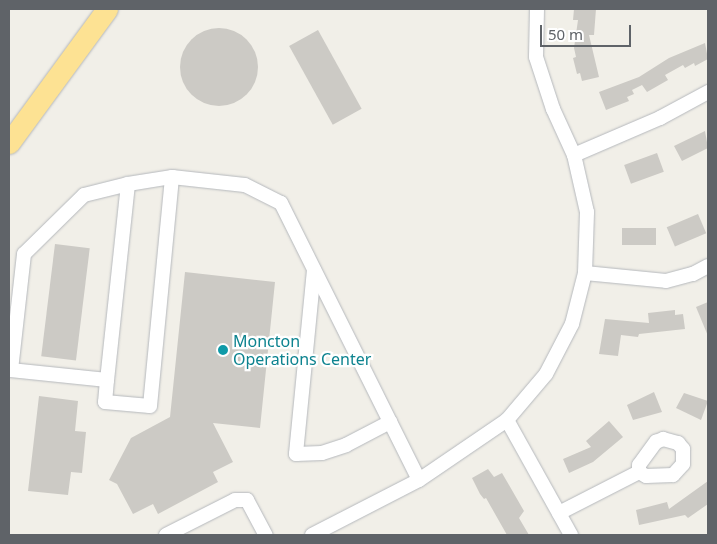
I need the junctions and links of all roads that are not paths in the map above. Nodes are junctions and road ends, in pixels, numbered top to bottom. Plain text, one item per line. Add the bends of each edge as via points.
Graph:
1 (107, 9) edge
2 (537, 9) edge
3 (708, 92) edge
4 (9, 143) edge
5 (574, 155) junction
6 (172, 177) junction
7 (128, 184) junction
8 (708, 266) edge
9 (314, 270) junction
10 (585, 273) junction
11 (107, 380) junction
12 (507, 420) junction
13 (390, 422) junction
14 (639, 472) dead end
15 (419, 480) junction
16 (559, 513) junction
17 (166, 535) edge
18 (266, 535) edge
19 (312, 535) edge
20 (570, 535) edge

1 - 4 highway
2 - 5 street via 536,57 553,109
3 - 5 street via 660,118
5 - 10 street via 587,212
6 - 7 street
6 - 9 street via 245,185 280,203
6 - 11 street via 150,406 105,402
7 - 11 street
7 - 11 street via 84,195 24,254 11,370
8 - 10 street via 666,281
9 - 13 street
9 - 13 street via 296,454 322,453 346,445
10 - 12 street via 572,324 546,374
12 - 15 street
12 - 16 street
13 - 15 street
14 - 16 street
15 - 19 street
16 - 20 street
17 - 18 street via 236,500 247,500

